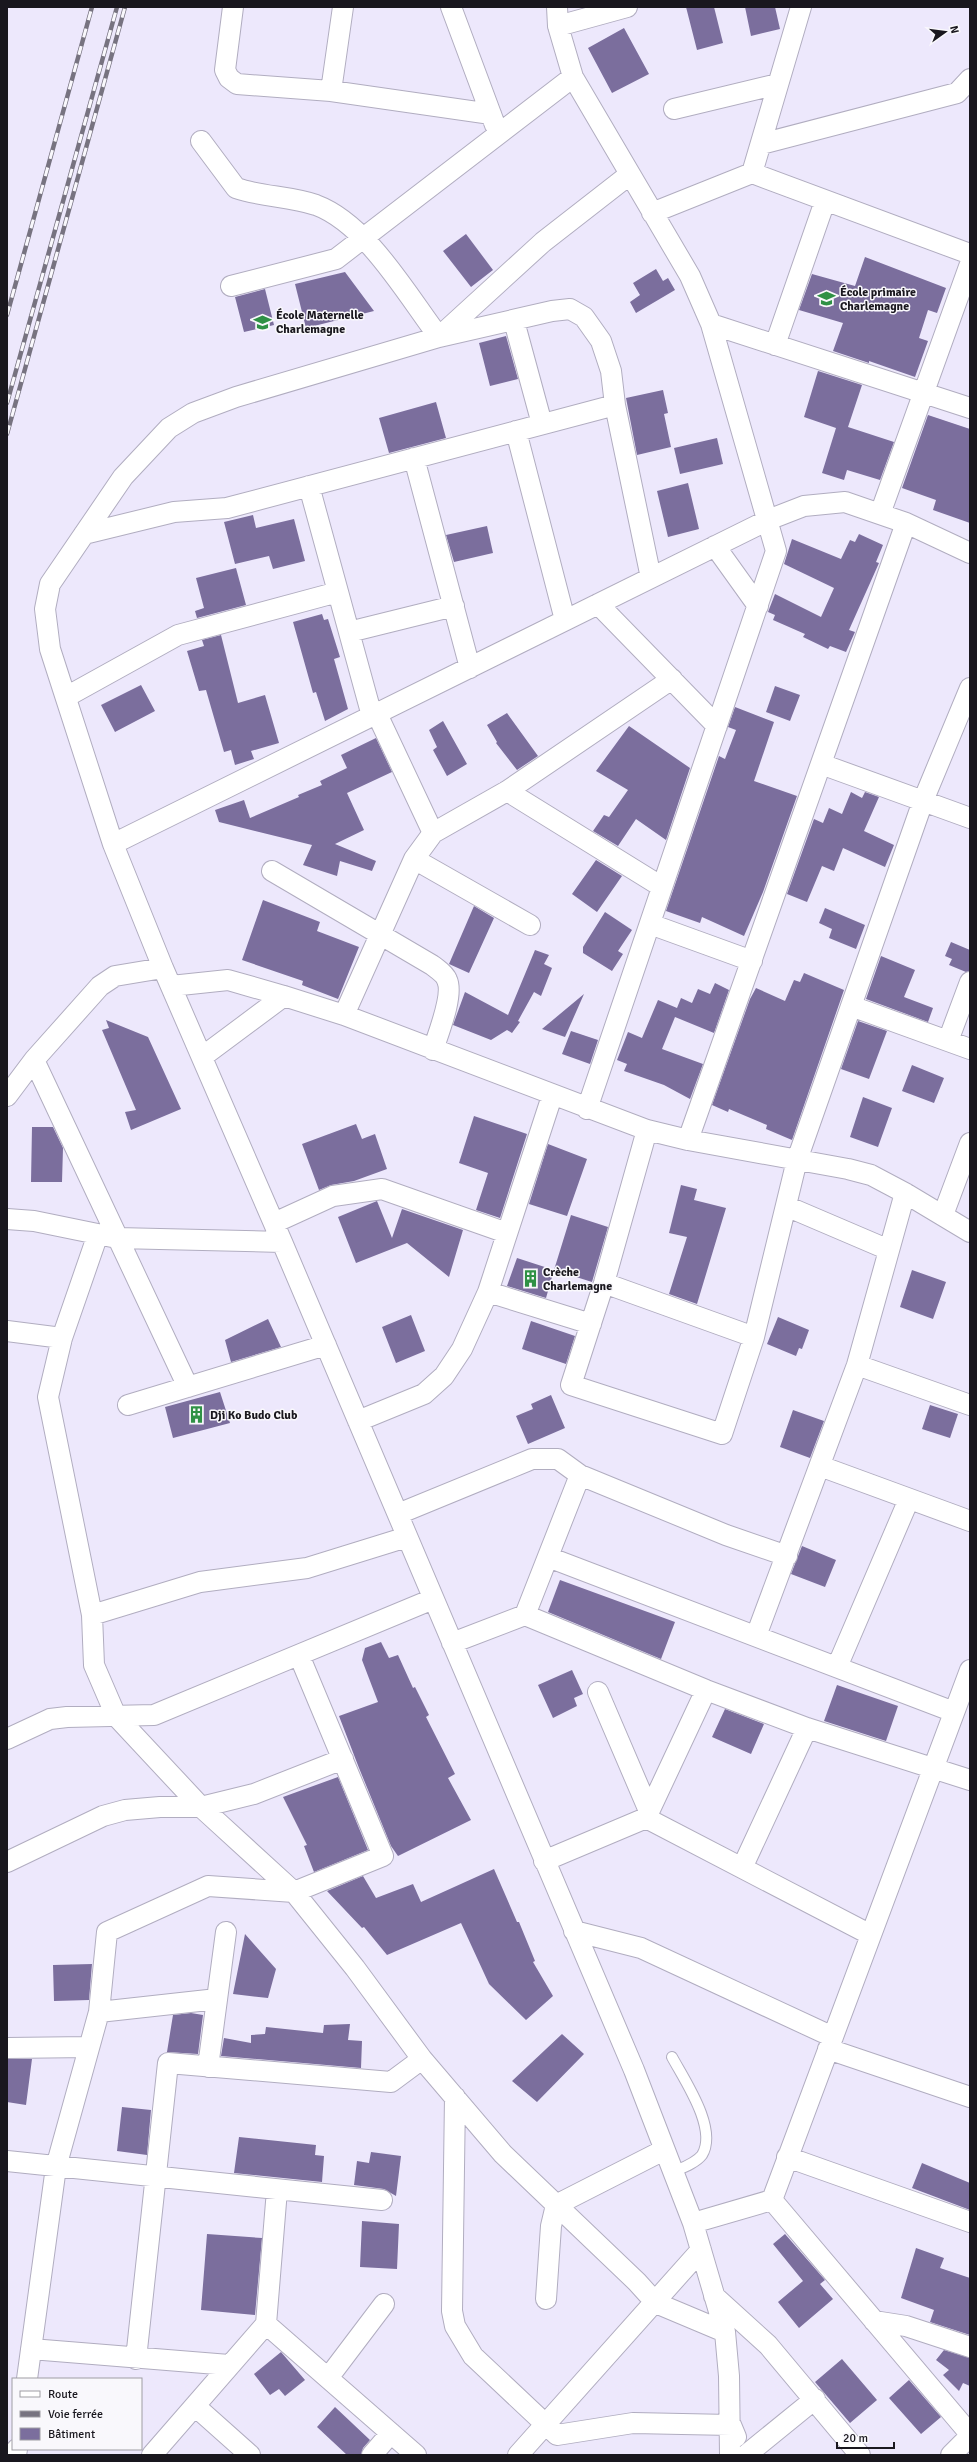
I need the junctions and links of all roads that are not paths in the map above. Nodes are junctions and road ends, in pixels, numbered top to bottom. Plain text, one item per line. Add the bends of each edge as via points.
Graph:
1 (233, 7) edge
2 (343, 7) edge
3 (450, 7) edge
4 (627, 7) edge
5 (801, 7) edge
6 (557, 17) edge
7 (573, 77) junction
8 (778, 84) junction
9 (966, 90) edge
10 (331, 91) junction
11 (674, 109) dead end
12 (491, 114) junction
13 (498, 134) junction
14 (201, 141) dead end
15 (760, 144) junction
16 (752, 173) junction
17 (629, 175) junction
18 (825, 201) junction
19 (652, 213) junction
20 (364, 238) junction
21 (970, 254) edge
22 (970, 264) edge
23 (231, 286) dead end
24 (514, 321) junction
25 (711, 324) junction
26 (439, 337) junction
27 (775, 345) junction
28 (924, 393) junction
29 (615, 405) junction
30 (970, 408) edge
31 (542, 424) junction
32 (516, 431) junction
33 (414, 458) junction
34 (309, 486) junction
35 (880, 514) junction
36 (768, 520) junction
37 (906, 523) junction
38 (84, 534) junction
39 (715, 546) junction
40 (970, 553) edge
41 (651, 578) junction
42 (338, 592) junction
43 (598, 604) junction
44 (454, 606) junction
45 (758, 606) junction
46 (566, 620) junction
47 (349, 632) junction
48 (470, 668) junction
49 (672, 679) junction
50 (970, 688) edge
51 (66, 697) junction
52 (374, 715) junction
53 (717, 726) junction
54 (821, 764) junction
55 (507, 791) junction
56 (923, 801) junction
57 (970, 818) edge
58 (433, 833) junction
59 (113, 844) junction
60 (414, 859) junction
61 (272, 871) dead end
62 (662, 887) junction
63 (650, 924) junction
64 (530, 925) dead end
65 (381, 935) junction
66 (752, 961) junction
67 (163, 968) junction
68 (970, 982) edge
69 (171, 986) junction
70 (284, 996) junction
71 (851, 1006) junction
72 (344, 1015) junction
73 (948, 1041) junction
74 (970, 1049) edge
75 (433, 1050) junction
76 (202, 1058) junction
77 (34, 1060) junction
78 (7, 1096) edge
79 (552, 1096) junction
80 (587, 1109) junction
81 (646, 1130) junction
82 (688, 1140) junction
83 (970, 1143) edge
84 (797, 1160) junction
85 (905, 1193) junction
86 (786, 1206) junction
87 (943, 1215) junction
88 (7, 1219) edge
89 (274, 1223) junction
90 (970, 1232) edge
91 (507, 1233) junction
92 (108, 1236) junction
93 (282, 1242) junction
94 (889, 1250) junction
95 (604, 1283) junction
96 (488, 1292) junction
97 (590, 1324) junction
98 (7, 1331) edge
99 (754, 1337) junction
100 (62, 1338) junction
101 (326, 1345) junction
102 (857, 1365) junction
103 (188, 1387) junction
104 (128, 1405) dead end
105 (970, 1405) edge
106 (358, 1421) junction
107 (820, 1466) junction
108 (580, 1475) junction
109 (908, 1500) junction
110 (398, 1514) junction
111 (970, 1521) edge
112 (407, 1537) junction
113 (787, 1556) junction
114 (548, 1557) junction
115 (433, 1599) junction
116 (92, 1615) junction
117 (524, 1615) junction
118 (756, 1636) junction
119 (452, 1643) junction
120 (299, 1655) junction
121 (837, 1667) junction
122 (970, 1670) edge
123 (706, 1690) junction
124 (598, 1692) dead end
125 (954, 1712) junction
126 (116, 1716) junction
127 (807, 1728) junction
128 (7, 1739) edge
129 (343, 1759) junction
130 (933, 1769) junction
131 (970, 1780) edge
132 (201, 1807) junction
133 (647, 1815) junction
134 (544, 1861) junction
135 (7, 1862) edge
136 (742, 1868) junction
137 (294, 1892) junction
138 (574, 1931) junction
139 (226, 1932) dead end
140 (871, 1935) junction
141 (217, 1999) junction
142 (99, 2012) junction
143 (830, 2043) junction
144 (89, 2047) junction
145 (7, 2048) edge
146 (672, 2057) dead end
147 (422, 2059) junction
148 (208, 2067) junction
149 (454, 2097) junction
150 (970, 2097) edge
151 (664, 2150) junction
152 (788, 2157) junction
153 (7, 2161) edge
154 (56, 2167) junction
155 (673, 2172) junction
156 (156, 2177) junction
157 (277, 2190) junction
158 (382, 2200) dead end
159 (772, 2200) junction
160 (556, 2205) junction
161 (970, 2222) edge
162 (693, 2223) junction
163 (701, 2250) junction
164 (714, 2296) junction
165 (546, 2300) dead end
166 (656, 2303) junction
167 (384, 2304) dead end
168 (874, 2321) junction
169 (266, 2324) junction
170 (725, 2332) junction
171 (970, 2347) edge
172 (31, 2349) junction
173 (136, 2359) junction
174 (230, 2366) junction
175 (27, 2378) edge
176 (328, 2378) junction
177 (815, 2399) junction
178 (195, 2406) junction
179 (544, 2425) junction
180 (731, 2425) junction
181 (391, 2433) junction
182 (970, 2435) edge
183 (527, 2452) edge
184 (152, 2455) edge
185 (250, 2455) edge
186 (372, 2455) edge
187 (416, 2455) edge
188 (730, 2455) edge
189 (745, 2455) edge
190 (860, 2455) edge
191 (951, 2455) edge

1 - 10 street via 225,70 229,78 237,84
2 - 10 street
3 - 12 street
4 - 6 street
5 - 8 street
6 - 7 street
7 - 13 street
7 - 17 street
8 - 11 street
8 - 15 street
9 - 15 street
10 - 12 street
12 - 13 street
13 - 20 street
14 - 20 street via 236,188 316,206 340,218
15 - 16 street
16 - 18 street
16 - 19 street
17 - 19 street
17 - 26 street via 543,242
18 - 21 street
18 - 27 street
19 - 25 street via 690,276
20 - 23 street via 336,259
20 - 26 street
22 - 28 street
24 - 26 street
24 - 29 street via 570,309 584,317 601,341 611,371
24 - 31 street
25 - 27 street
25 - 36 street
26 - 38 street via 236,397 193,413 169,428 123,477
27 - 28 street
28 - 30 street
28 - 35 street
29 - 31 street
29 - 41 street
31 - 32 street
32 - 33 street
32 - 46 street
33 - 34 street
33 - 44 street
34 - 38 street via 227,508 174,512
34 - 42 street
35 - 36 street via 845,502 804,506
35 - 37 street
36 - 39 street
36 - 45 street via 776,551
37 - 40 street
37 - 54 street
38 - 51 street via 50,584 45,610 50,649
39 - 41 street
39 - 45 street
41 - 43 street
42 - 47 street
42 - 51 street via 178,635
43 - 46 street
43 - 49 street
44 - 47 street
44 - 48 street
45 - 53 street
46 - 48 street
47 - 52 street
48 - 52 street
49 - 53 street
49 - 55 street
50 - 56 street
51 - 59 street
52 - 58 street
52 - 59 street
53 - 62 street
54 - 56 street
54 - 66 street
55 - 58 street
55 - 62 street
56 - 57 street
56 - 71 street
58 - 60 street
59 - 67 street
60 - 64 street
60 - 65 street
61 - 65 street
62 - 63 street
63 - 66 street
63 - 80 street
65 - 72 street
65 - 75 street via 432,965 448,981 446,1004
66 - 82 street
67 - 69 street
67 - 77 street via 138,970 115,976 100,986
68 - 73 street
69 - 70 street via 228,980
69 - 76 street
70 - 72 street
70 - 76 street
71 - 73 street
71 - 84 street
72 - 75 street
73 - 74 street
75 - 79 street
76 - 89 street
77 - 78 street
77 - 92 street
79 - 80 street
79 - 91 street
80 - 81 street
81 - 82 street
81 - 95 street
82 - 84 street
83 - 87 street
84 - 85 street via 871,1176
84 - 86 street
85 - 87 street
85 - 94 street
86 - 94 street
86 - 99 street
87 - 90 street
88 - 92 street via 34,1221
89 - 91 street via 334,1196 382,1189
89 - 93 street
91 - 96 street
92 - 93 street
92 - 100 street
92 - 103 street
93 - 101 street
94 - 102 street
95 - 97 street
95 - 99 street
96 - 97 street
96 - 106 street via 462,1349 444,1376 424,1394
97 - 99 street via 571,1385 722,1434
98 - 100 street
100 - 116 street via 48,1397
101 - 103 street
101 - 106 street
102 - 105 street
102 - 107 street
103 - 104 street
106 - 110 street
107 - 109 street
107 - 113 street
108 - 110 street via 558,1458 532,1459
108 - 113 street via 726,1535
108 - 114 street
109 - 111 street
109 - 121 street
110 - 112 street
112 - 115 street
112 - 116 street via 307,1568 200,1582
113 - 118 street
114 - 117 street
114 - 118 street
115 - 119 street
115 - 120 street
116 - 126 street via 94,1665
117 - 119 street
117 - 123 street
118 - 121 street
119 - 134 street
120 - 126 street via 154,1715
120 - 129 street
121 - 125 street
122 - 125 street
123 - 127 street
123 - 133 street
124 - 133 street
125 - 130 street
126 - 128 street via 50,1719
126 - 132 street
127 - 130 street
127 - 136 street
129 - 132 street via 254,1794
129 - 137 street via 383,1856
130 - 131 street
130 - 140 street
132 - 135 street via 125,1810 103,1816
132 - 137 street
133 - 134 street
133 - 136 street
134 - 138 street
136 - 140 street
137 - 142 street via 208,1886 107,1932
137 - 147 street via 355,1968
138 - 143 street via 641,1948
138 - 151 street via 634,2070
139 - 141 street
140 - 143 street
141 - 142 street
141 - 148 street
142 - 144 street
143 - 150 street
143 - 152 street
144 - 145 street
144 - 154 street
146 - 155 lane via 694,2097 707,2132 707,2142 701,2156
147 - 148 street via 391,2082
147 - 149 street
148 - 156 street via 168,2063
149 - 160 street via 503,2154
149 - 179 street via 452,2311 455,2326 473,2356
151 - 155 street
151 - 160 street
152 - 159 street
152 - 161 street
153 - 154 street
154 - 156 street
154 - 172 street
155 - 162 street
156 - 157 street
156 - 173 street
157 - 158 street
157 - 169 street
159 - 162 street
159 - 168 street
160 - 165 street via 551,2226
160 - 166 street
162 - 163 street
163 - 164 street
163 - 166 street
164 - 170 street
164 - 177 street via 768,2346
166 - 170 street
166 - 179 street
167 - 176 street
168 - 171 street via 906,2326
168 - 182 street
169 - 174 street
169 - 176 street
170 - 180 street
172 - 173 street
172 - 175 street
173 - 174 street
174 - 178 street
176 - 181 street
177 - 189 street
177 - 190 street
178 - 184 street
178 - 185 street
179 - 180 street via 557,2435 633,2423
179 - 183 street
180 - 188 street
180 - 189 street
181 - 186 street
181 - 187 street
182 - 191 street

